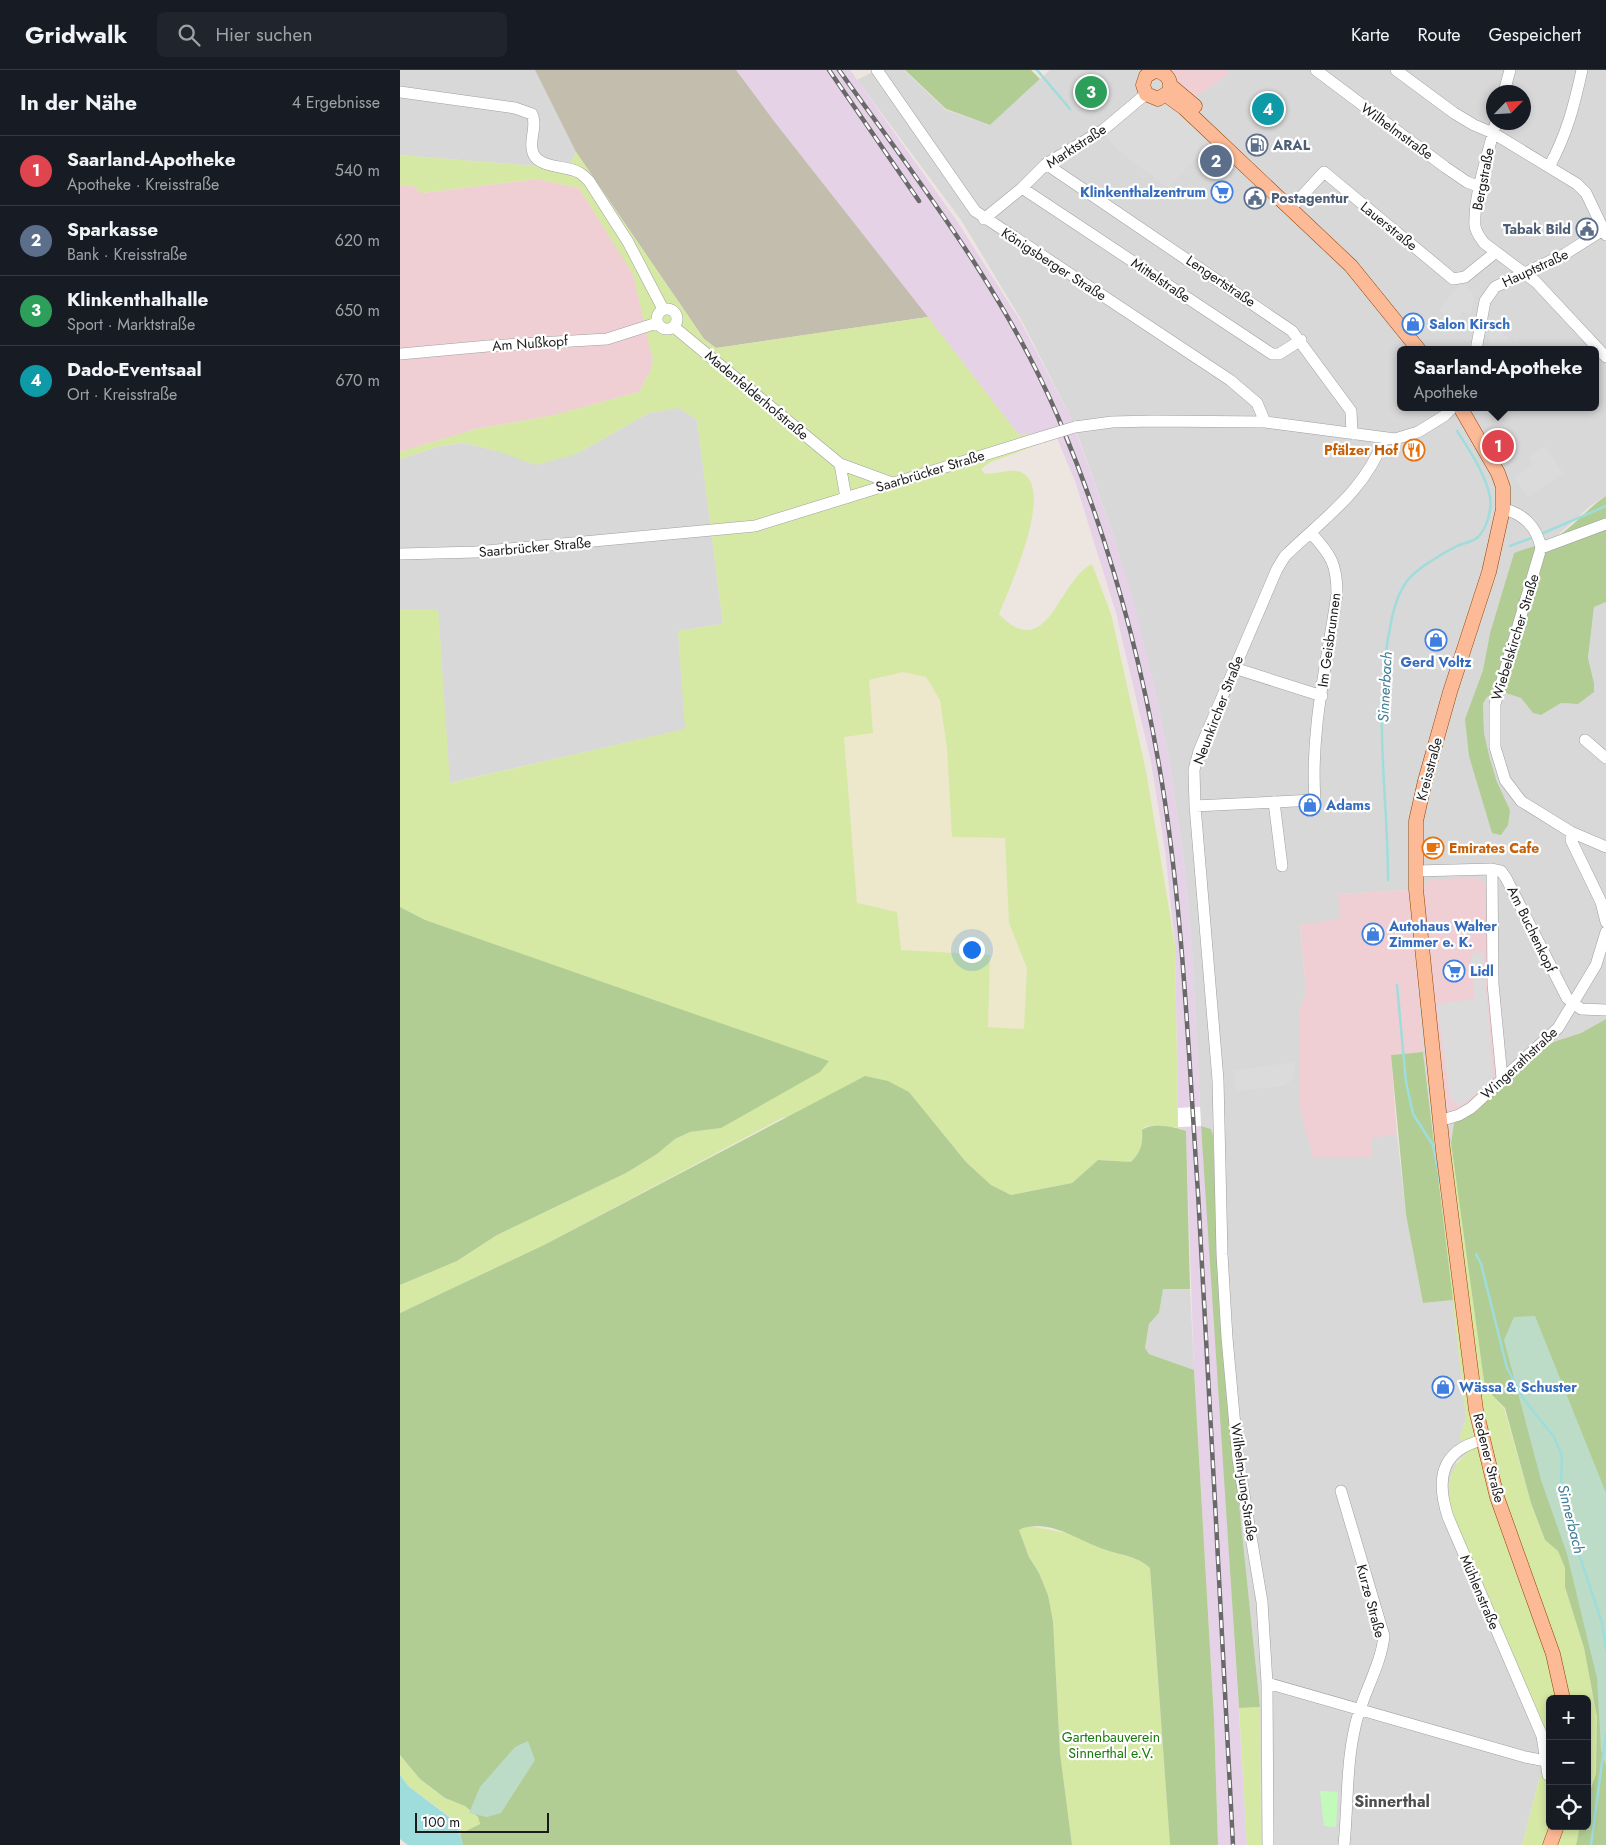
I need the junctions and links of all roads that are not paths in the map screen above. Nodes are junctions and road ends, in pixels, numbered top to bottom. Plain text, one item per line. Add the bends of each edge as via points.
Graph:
1 (877, 70) edge
2 (1316, 70) edge
3 (1396, 70) edge
4 (1510, 70) edge
5 (1582, 70) edge
6 (1149, 72) edge
7 (1506, 85) edge
8 (1168, 90) junction
9 (400, 92) edge
10 (1146, 94) junction
11 (1486, 127) edge
12 (1494, 130) edge
13 (1498, 130) edge
14 (1046, 164) junction
15 (1549, 167) junction
16 (1480, 187) junction
17 (1022, 188) junction
18 (1292, 207) junction
19 (984, 219) junction
20 (1605, 231) edge
21 (1496, 252) junction
22 (1526, 272) junction
23 (662, 309) junction
24 (657, 323) junction
25 (674, 327) junction
26 (1301, 340) junction
27 (1416, 346) edge
28 (1477, 346) edge
29 (1596, 346) edge
30 (400, 354) edge
31 (1449, 411) edge
32 (1462, 411) edge
33 (1265, 422) junction
34 (1352, 434) junction
35 (1384, 439) junction
36 (840, 464) junction
37 (892, 483) junction
38 (846, 498) junction
39 (1503, 509) junction
40 (1606, 524) edge
41 (1311, 533) junction
42 (1540, 544) junction
43 (400, 554) edge
44 (1234, 668) junction
45 (1322, 696) junction
46 (1585, 740) dead end
47 (1606, 758) edge
48 (1274, 802) junction
49 (1195, 806) junction
50 (1571, 832) junction
51 (1606, 847) edge
52 (1282, 866) dead end
53 (1492, 869) junction
54 (1416, 871) junction
55 (1606, 922) edge
56 (1606, 932) edge
57 (1572, 1003) junction
58 (1606, 1010) edge
59 (1502, 1078) junction
60 (1218, 1119) joint
61 (1440, 1121) junction
62 (1443, 1150) joint
63 (1483, 1440) junction
64 (1341, 1491) dead end
65 (1267, 1683) junction
66 (1562, 1695) edge
67 (1359, 1708) junction
68 (1546, 1761) joint
69 (1555, 1830) edge
70 (1268, 1845) edge
71 (1344, 1845) edge
72 (1550, 1845) edge

1 - 19 street, Königsberger Straße via 967,201
2 - 16 street, Wilhelmstraße via 1445,167
3 - 11 street via 1454,114 1474,126
4 - 7 street
5 - 15 street via 1566,134
6 - 8 main road via 1166,74
6 - 10 main road via 1143,84
8 - 10 main road via 1154,98
8 - 18 main road
9 - 23 street, Madenfelderhofstraße via 516,108 532,114 535,120 531,141 534,154 544,163 581,173 589,181 628,242
10 - 14 street, Marktstraße via 1103,130
12 - 16 street, Bergstraße
13 - 15 street
14 - 17 street, Marktstraße
14 - 26 street, Lengertstraße via 1270,314
15 - 20 street via 1586,193
16 - 21 street, Bergstraße via 1476,226 1481,239
17 - 19 street, Marktstraße
17 - 26 street, Mittelstraße via 1272,354 1279,354
18 - 21 street, Lauerstraße via 1324,172 1453,279 1459,279
18 - 27 main road via 1340,250
19 - 33 street, Königsberger Straße via 1230,380 1257,403
20 - 22 street, Hauptstraße
21 - 22 street, Bergstraße
22 - 28 street, Hauptstraße via 1495,287 1490,293 1481,317
22 - 29 street, Bergstraße
23 - 24 street via 657,315
23 - 25 street, Madenfelderhofstraße via 676,313 678,318
24 - 25 street, Madenfelderhofstraße via 667,330
24 - 30 street, Am Nußkopf via 607,339
25 - 36 street, Madenfelderhofstraße
26 - 34 street, Lengertstraße via 1351,411
31 - 35 street, Saarbrücker Straße via 1406,438
32 - 39 main road, Kreisstraße via 1498,473 1503,487
33 - 34 street, Saarbrücker Straße
33 - 37 street, Saarbrücker Straße, bridge via 1112,422 1075,427
34 - 35 street, Saarbrücker Straße
35 - 41 street, Neunkircher Straße via 1364,480
36 - 37 street, Madenfelderhofstraße
36 - 38 street
37 - 38 street, Saarbrücker Straße
38 - 43 street, Saarbrücker Straße via 779,520 730,530 445,554
39 - 42 street via 1522,514
39 - 54 main road, Kreisstraße via 1489,572 1425,781 1416,821
40 - 42 street
41 - 44 street, Neunkircher Straße via 1285,556 1276,569
41 - 45 street, Im Geisbrunnen via 1328,552 1337,576
42 - 50 street, Wiebelskircher Straße via 1496,696 1494,747 1500,769 1512,792
44 - 45 street, Im Geisbrunnen
44 - 49 street, Neunkircher Straße via 1199,751 1194,770
45 - 48 street, Im Geisbrunnen via 1313,757 1315,800
46 - 47 street
48 - 49 street, Im Geisbrunnen
48 - 52 street
49 - 60 street, Neunkircher Straße via 1218,1080
50 - 51 street, Wiebelskircher Straße
50 - 55 street via 1573,846 1601,902
53 - 54 street
53 - 57 street, Am Buchenkopf via 1501,871 1506,878 1563,992
53 - 59 street via 1493,984
54 - 61 main road, Kreisstraße via 1422,962
56 - 57 street, Wingerathstraße via 1596,965
57 - 58 street via 1581,1009
57 - 59 street, Wingerathstraße via 1558,1028
59 - 61 street, Wingerathstraße via 1471,1108
60 - 65 street, Wilhelm-Jung-Straße via 1227,1338 1238,1459 1262,1602
61 - 62 main road, Kreisstraße
62 - 63 main road, Redener Straße via 1468,1350
63 - 66 main road, Redener Straße via 1497,1497 1553,1654
63 - 68 street, Mühlenstraße via 1455,1451 1446,1466 1441,1496 1542,1736
64 - 67 street, Kurze Straße via 1384,1636 1380,1656
65 - 67 street
65 - 70 street, Wilhelm-Jung-Straße
67 - 68 street
67 - 71 street, Kurze Straße via 1354,1729
69 - 72 main road

